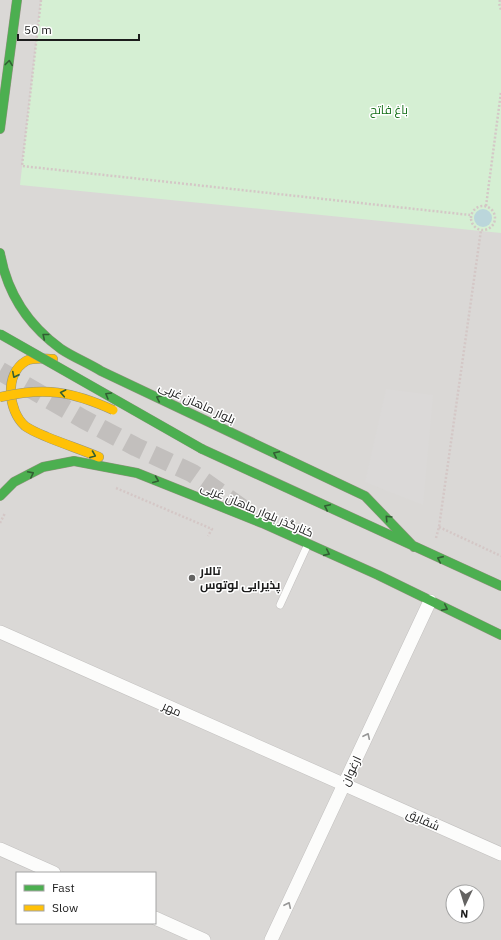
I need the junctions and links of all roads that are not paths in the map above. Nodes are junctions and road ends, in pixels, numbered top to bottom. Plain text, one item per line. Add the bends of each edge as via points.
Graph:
1 (17, 0) edge
2 (0, 129) edge
3 (0, 253) edge
4 (0, 334) edge
5 (101, 370) junction
6 (0, 397) edge
7 (202, 449) junction
8 (136, 472) junction
9 (0, 496) edge
10 (308, 544) junction
11 (414, 547) junction
12 (501, 586) edge
13 (430, 601) junction
14 (280, 604) dead end
15 (482, 627) junction
16 (0, 632) edge
17 (501, 632) edge
18 (501, 635) edge
19 (344, 785) junction
20 (0, 849) edge
21 (501, 854) edge
22 (52, 872) edge
23 (156, 918) edge
24 (204, 940) edge
25 (271, 940) edge

2 -> 1 main road
5 -> 3 main road, بلوار ماهان غربی via 61,348 38,330 10,288
7 -> 4 main road, bridge
5 -> 8 main road via 61,360 37,358 25,362 12,382 12,403 16,415 24,426 40,434
11 -> 5 main road, بلوار ماهان غربی via 365,496
7 -> 6 main road, bridge via 96,402 60,392 20,392
11 -> 7 main road, بلوار ماهان غربی
9 -> 8 main road, کنارگذر بلوار ماهان غربی via 14,482 43,467 74,461
8 -> 10 main road, کنارگذر بلوار ماهان غربی
10 -> 13 main road, کنارگذر بلوار ماهان غربی
10 - 14 lane
12 -> 11 main road, بلوار ماهان غربی
13 -> 15 main road, کنارگذر بلوار ماهان غربی
19 -> 13 street, ارغوان
15 - 17 main road
15 - 18 main road, کنارگذر بلوار ماهان غربی
16 - 19 street, مهر
19 - 21 street, شقایق
25 -> 19 street, ارغوان
20 - 22 street
23 - 24 street

